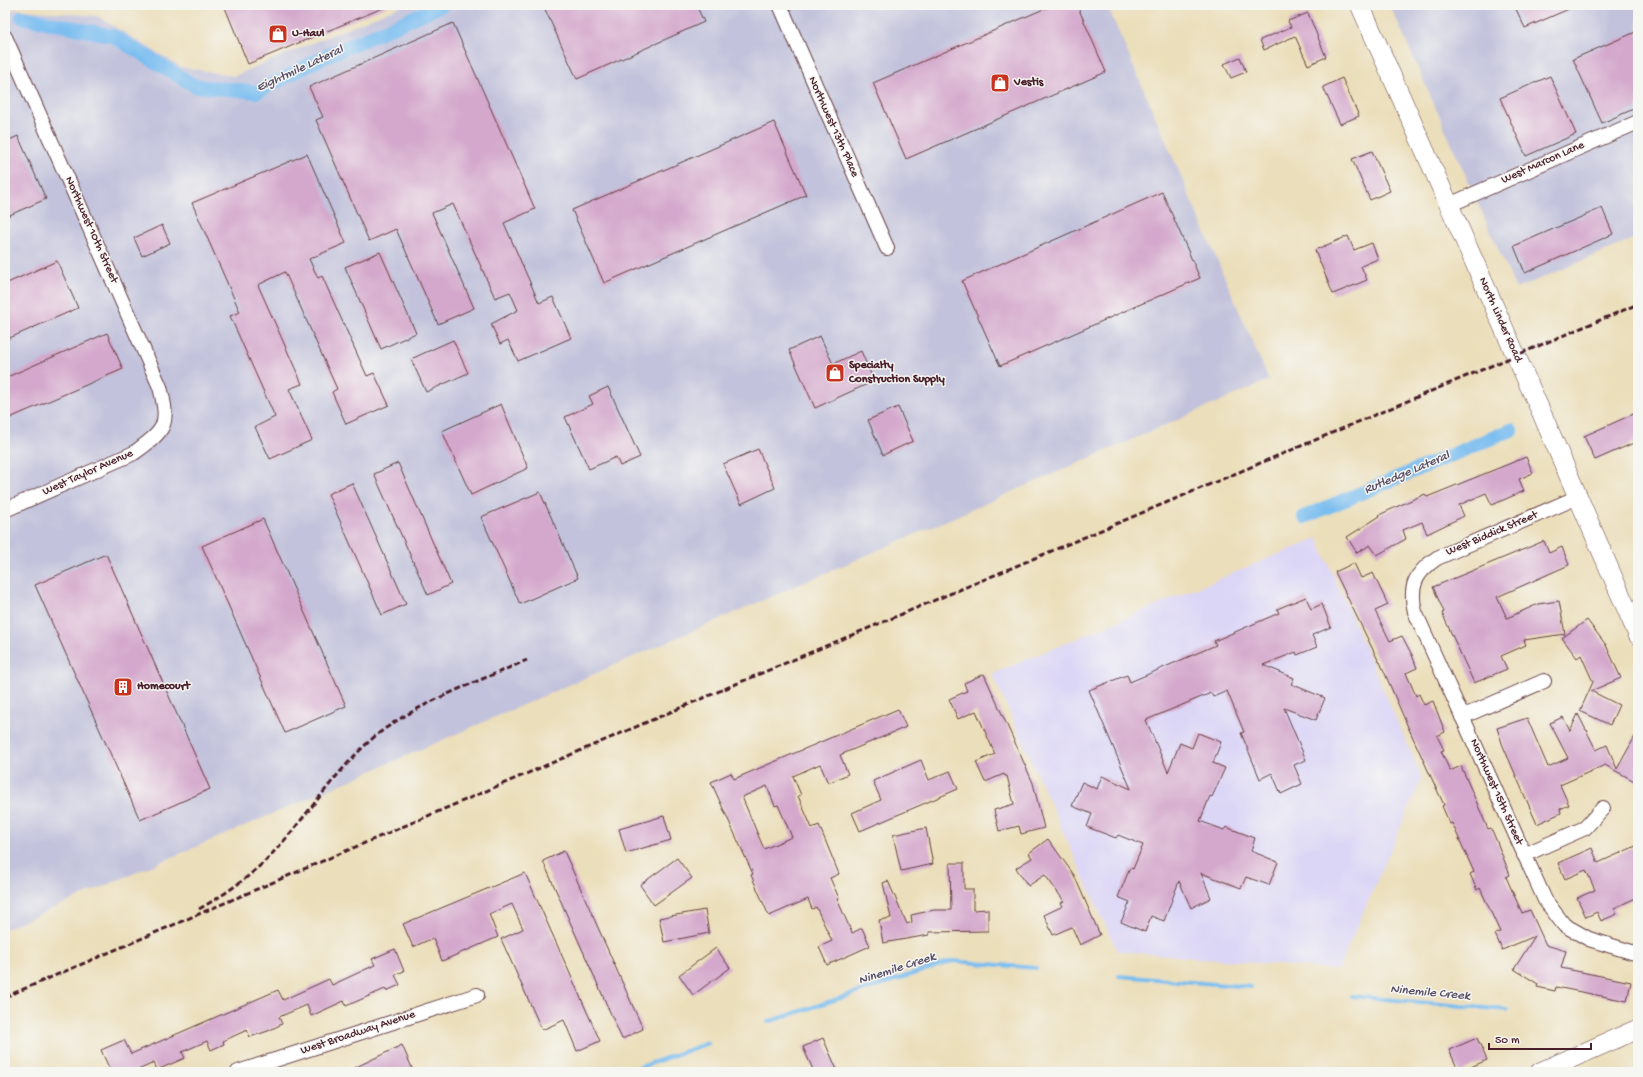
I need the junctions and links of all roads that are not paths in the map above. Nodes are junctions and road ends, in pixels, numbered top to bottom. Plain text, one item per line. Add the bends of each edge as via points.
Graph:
1 (780, 5) edge
2 (1360, 5) edge
3 (5, 37) edge
4 (1638, 122) edge
5 (1449, 205) junction
6 (887, 248) dead end
7 (164, 426) joint
8 (1578, 497) junction
9 (5, 510) edge
10 (1415, 581) joint
11 (1638, 635) edge
12 (1544, 681) dead end
13 (1462, 717) junction
14 (1603, 808) dead end
15 (1524, 856) junction
16 (1638, 954) edge
17 (477, 995) dead end
18 (1638, 1029) edge
19 (238, 1072) edge
20 (1540, 1072) edge

1 - 6 street, Northwest 13th Place
2 - 5 main road, North Linder Road
3 - 7 street, Northwest 10th Street via 160,387 166,409
4 - 5 street, West Marcon Lane
5 - 8 main road, North Linder Road
7 - 9 street, West Taylor Avenue via 134,453
8 - 10 street, West Biddick Street via 1437,558 1423,567
8 - 11 main road, North Linder Road
10 - 13 street, Northwest 15th Street via 1412,597 1415,612
12 - 13 street
13 - 15 street, Northwest 15th Street
14 - 15 street via 1584,828
15 - 16 street, Northwest 15th Street via 1545,900 1564,925 1590,939
17 - 19 street, West Broadway Avenue
18 - 20 main road

